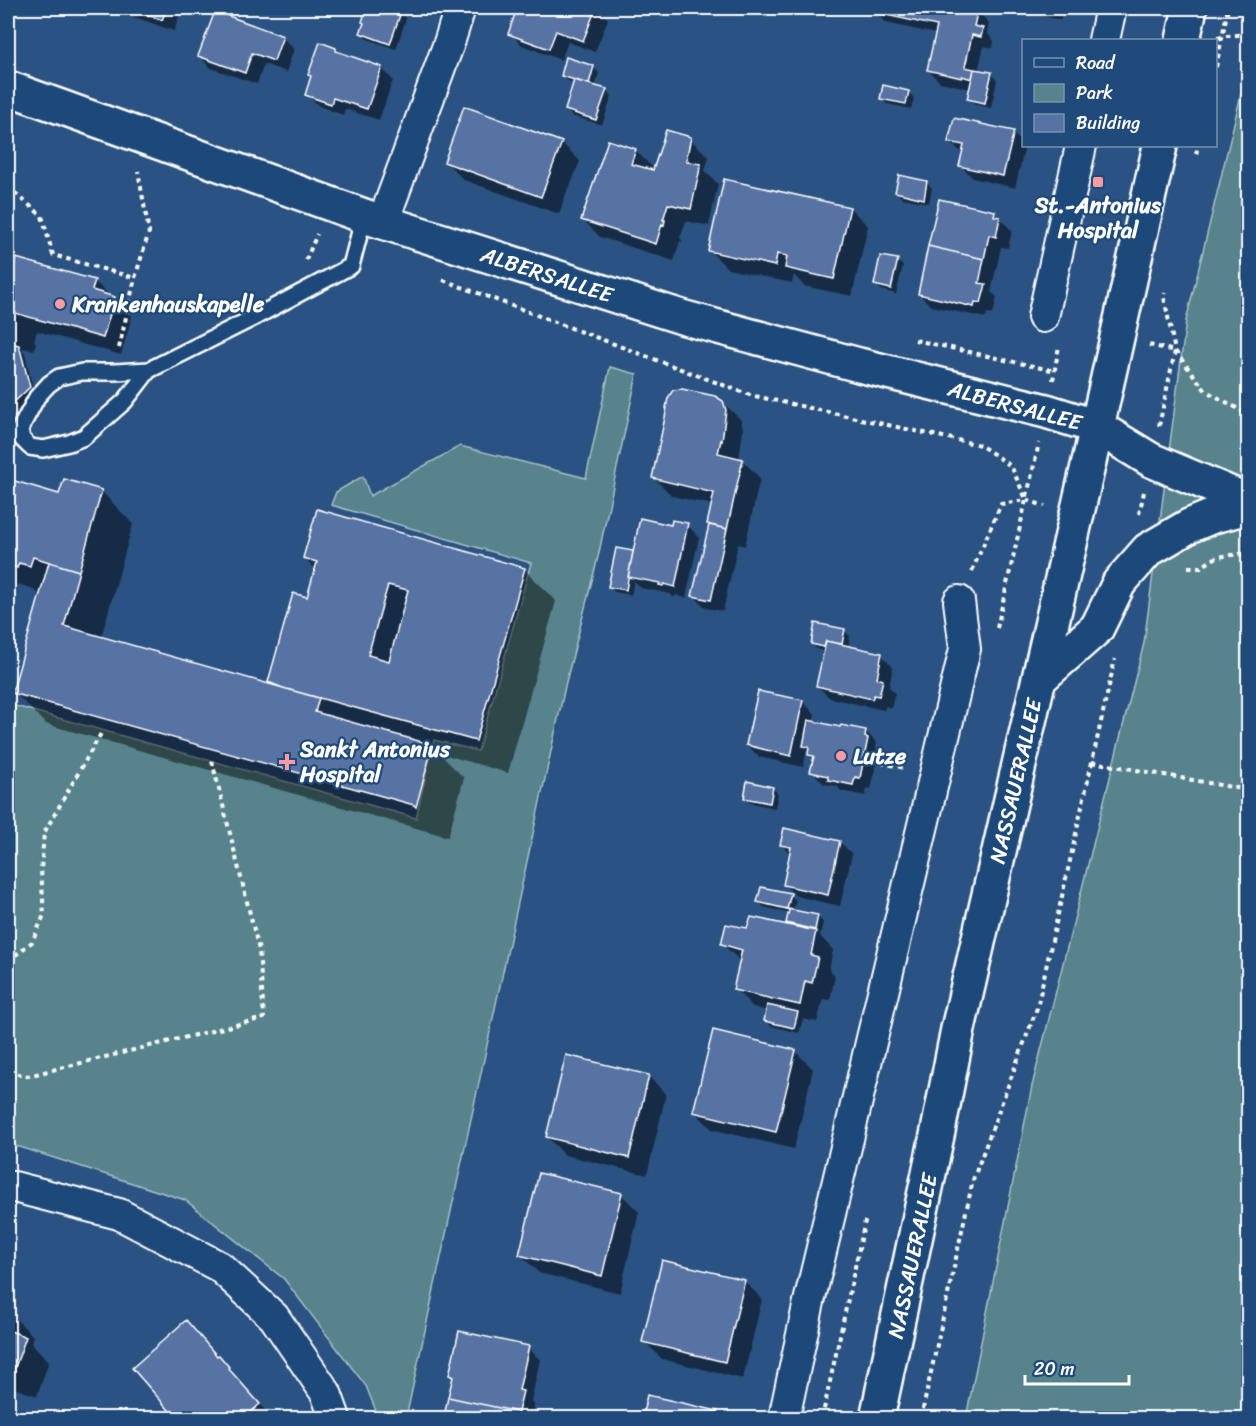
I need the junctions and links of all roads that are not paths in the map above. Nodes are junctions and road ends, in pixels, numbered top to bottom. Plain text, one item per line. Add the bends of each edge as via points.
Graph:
1 (460, 8) edge
2 (1111, 8) edge
3 (1190, 8) edge
4 (1104, 39) edge
5 (1183, 39) edge
6 (8, 88) edge
7 (1081, 147) edge
8 (1160, 147) edge
9 (373, 219) junction
10 (1043, 317) dead end
11 (149, 370) junction
12 (1097, 427) junction
13 (1248, 501) edge
14 (1248, 507) edge
15 (959, 601) road end
16 (1039, 679) junction
17 (8, 1187) edge
18 (335, 1419) edge
19 (784, 1419) edge
20 (877, 1419) edge

1 - 9 street via 449,43
2 - 4 street
3 - 5 main road
6 - 9 main road, ALBERSALLEE
7 - 10 street
8 - 12 main road, NASSAUERALLEE
9 - 11 lane via 351,266
9 - 12 main road, ALBERSALLEE via 685,318
11 - 11 lane via 82,372 58,378 37,398 20,429 22,439 30,447 43,449 84,437 125,401
12 - 13 main road, ALBERSALLEE via 1152,460
12 - 16 main road, NASSAUERALLEE
14 - 16 main road via 1189,526 1148,550 1119,583 1097,628
15 - 19 street via 964,649
16 - 20 main road, NASSAUERALLEE via 958,1029
17 - 18 street via 119,1214 220,1267 274,1317 326,1393

